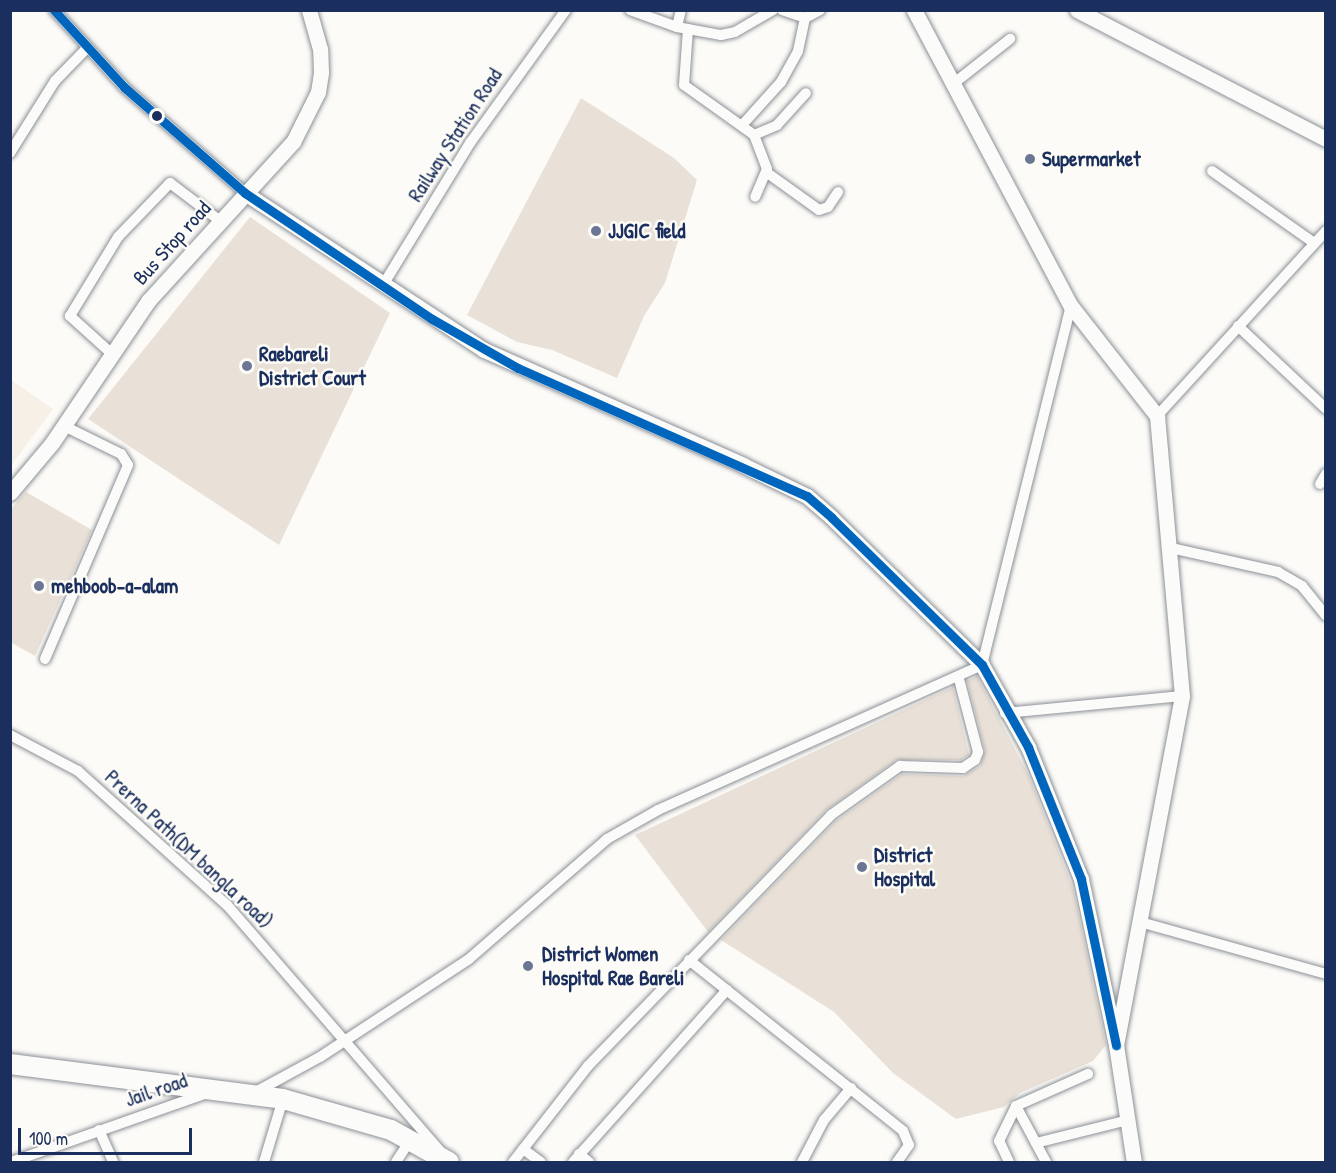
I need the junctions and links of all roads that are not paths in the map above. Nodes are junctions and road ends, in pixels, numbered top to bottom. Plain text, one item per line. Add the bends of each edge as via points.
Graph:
1 (54, 10) edge
2 (309, 10) edge
3 (566, 10) edge
4 (630, 10) edge
5 (681, 10) edge
6 (782, 10) edge
7 (820, 10) edge
8 (914, 10) edge
9 (1077, 10) edge
10 (769, 11) edge
11 (805, 18) junction
12 (682, 28) junction
13 (1010, 39) dead end
14 (86, 49) junction
15 (953, 84) junction
16 (806, 93) dead end
17 (744, 123) junction
18 (754, 135) junction
19 (1326, 139) edge
20 (10, 153) edge
21 (1212, 171) dead end
22 (766, 172) junction
23 (838, 192) dead end
24 (245, 193) junction
25 (755, 197) dead end
26 (219, 220) junction
27 (1326, 231) edge
28 (1314, 243) junction
29 (383, 285) junction
30 (1071, 306) junction
31 (1238, 326) junction
32 (112, 354) junction
33 (1326, 409) edge
34 (1157, 416) junction
35 (64, 426) junction
36 (10, 493) edge
37 (1171, 548) junction
38 (1324, 610) edge
39 (45, 659) dead end
40 (982, 665) junction
41 (959, 679) junction
42 (1182, 696) junction
43 (1005, 713) junction
44 (10, 735) edge
45 (1140, 922) junction
46 (689, 960) junction
47 (1326, 974) edge
48 (727, 990) junction
49 (347, 1040) junction
50 (1116, 1045) junction
51 (10, 1064) edge
52 (1088, 1074) dead end
53 (851, 1088) junction
54 (213, 1091) junction
55 (249, 1095) junction
56 (283, 1100) junction
57 (1016, 1106) junction
58 (1128, 1120) junction
59 (99, 1130) junction
60 (411, 1139) junction
61 (1036, 1143) junction
62 (523, 1149) junction
63 (576, 1158) edge
64 (10, 1162) edge
65 (113, 1162) edge
66 (264, 1162) edge
67 (396, 1162) edge
68 (449, 1162) edge
69 (513, 1162) edge
70 (541, 1162) edge
71 (589, 1162) edge
72 (802, 1162) edge
73 (897, 1162) edge
74 (1010, 1162) edge
75 (1046, 1162) edge
76 (1134, 1162) edge

1 - 14 street
2 - 24 street, Bus Stop road via 320,49 318,92 293,142
3 - 29 street, Railway Station Road via 470,143
4 - 12 street
5 - 12 street
6 - 11 street
7 - 11 street
8 - 15 street
9 - 19 street
10 - 12 street via 735,32
11 - 17 street via 798,51 782,82
12 - 17 street via 684,85
13 - 15 street
14 - 20 street via 49,89
14 - 24 street
15 - 30 street
16 - 18 street via 777,125
17 - 18 street
18 - 22 street
21 - 28 street
22 - 23 street via 819,210 828,207
22 - 25 street
24 - 26 street, Bus Stop road
24 - 29 street
26 - 32 street, Bus Stop road via 149,300
26 - 32 street via 170,183 118,237 70,316
27 - 28 street
28 - 31 street
29 - 40 street via 518,368 807,496
30 - 34 street
30 - 40 street
31 - 33 street
31 - 34 street
32 - 35 street, Bus Stop road
34 - 37 street
35 - 36 street, Bus Stop road
35 - 39 street via 121,454 128,465
37 - 38 street via 1278,572 1302,586
37 - 42 street
40 - 41 street
40 - 43 street
41 - 46 street via 978,752 975,760 963,768 914,764 888,771 814,831
41 - 49 street via 658,810 608,839 469,959
42 - 43 street
42 - 45 street
43 - 50 street via 1037,766 1081,879
44 - 49 street, Prerna Path(DM bangla road) via 78,771 126,812 226,905
45 - 47 street
45 - 50 street
46 - 48 street
46 - 62 street via 588,1066
48 - 53 street
48 - 63 street
49 - 55 street
49 - 68 street, Prerna Path(DM bangla road)
50 - 58 street
51 - 54 highway
52 - 57 street
53 - 72 street via 824,1120
53 - 73 street via 908,1137 906,1152
54 - 55 highway
54 - 59 street, Jail road
55 - 56 highway
56 - 60 highway
56 - 66 street
57 - 61 street
57 - 74 street via 999,1141
58 - 61 street
58 - 76 street
59 - 64 street, Jail road
59 - 65 street
60 - 67 street
60 - 68 highway
61 - 75 street
62 - 69 street
62 - 70 street
63 - 71 street

